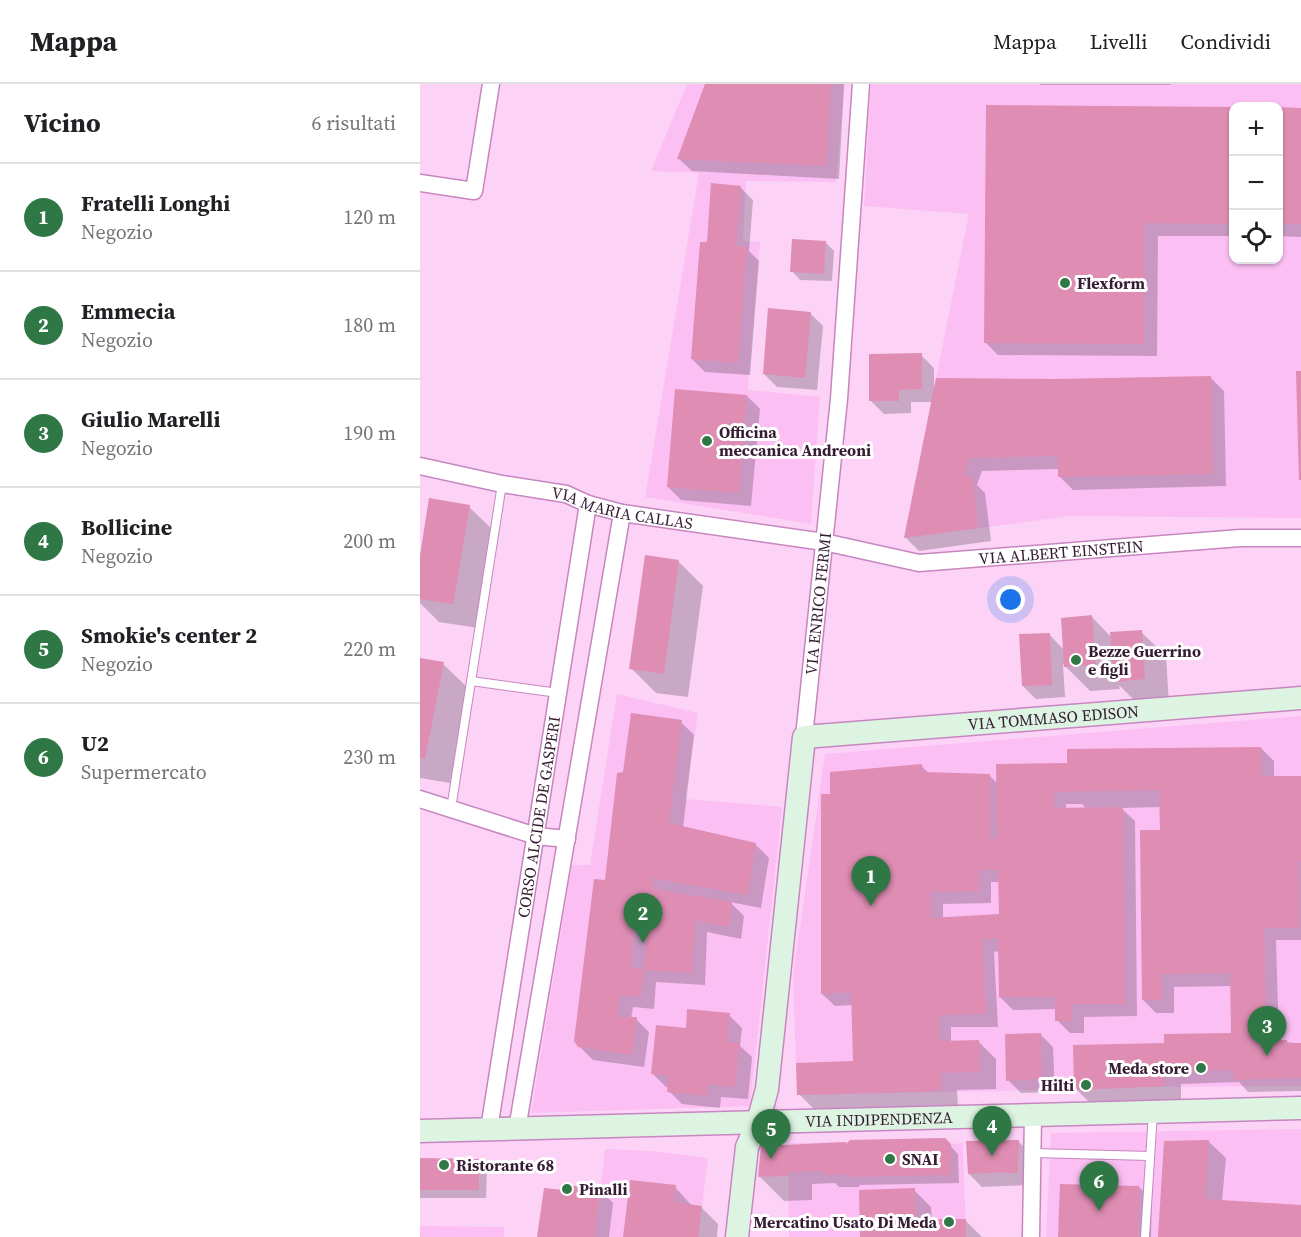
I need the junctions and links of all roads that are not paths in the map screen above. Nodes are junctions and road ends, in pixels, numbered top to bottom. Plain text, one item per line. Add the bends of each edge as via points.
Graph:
1 (491, 84) edge
2 (861, 84) edge
3 (420, 183) edge
4 (420, 466) edge
5 (502, 484) junction
6 (588, 504) junction
7 (622, 513) junction
8 (1301, 537) edge
9 (824, 543) junction
10 (471, 681) junction
11 (558, 693) junction
12 (1301, 698) edge
13 (804, 737) junction
14 (420, 799) edge
15 (451, 810) junction
16 (536, 836) junction
17 (567, 838) junction
18 (1301, 1108) edge
19 (1153, 1111) junction
20 (1033, 1114) junction
21 (758, 1122) junction
22 (489, 1129) junction
23 (517, 1129) junction
24 (420, 1131) edge
25 (1033, 1153) junction
26 (1150, 1156) junction
27 (737, 1237) edge
28 (1031, 1237) edge
29 (1145, 1237) edge

1 - 3 street via 474,191
2 - 9 street, VIA ENRICO FERMI via 839,399
4 - 5 street, VIA MARIA CALLAS
5 - 6 street, VIA MARIA CALLAS via 566,494
5 - 10 lane
6 - 7 street, VIA MARIA CALLAS
6 - 11 street, CORSO ALCIDE DE GASPERI
7 - 9 street, VIA MARIA CALLAS
7 - 17 street, CORSO ALCIDE DE GASPERI
8 - 9 street, VIA ALBERT EINSTEIN via 1240,538 919,563
9 - 13 street, VIA ENRICO FERMI
10 - 11 lane
10 - 15 lane
11 - 16 street, CORSO ALCIDE DE GASPERI
12 - 13 street, VIA TOMMASO EDISON
13 - 21 street, VIA ENRICO FERMI via 767,1089
14 - 15 street
15 - 16 street
16 - 17 street
16 - 22 street, CORSO ALCIDE DE GASPERI
17 - 23 street, CORSO ALCIDE DE GASPERI
18 - 19 street, VIA INDIPENDENZA
19 - 20 street, VIA INDIPENDENZA
19 - 26 lane
20 - 21 street, VIA INDIPENDENZA
20 - 25 street
21 - 23 street, VIA INDIPENDENZA
21 - 27 street, VIA ENRICO FERMI via 747,1147
22 - 23 street, VIA INDIPENDENZA
22 - 24 street, VIA INDIPENDENZA
25 - 26 lane
25 - 28 street
26 - 29 lane

